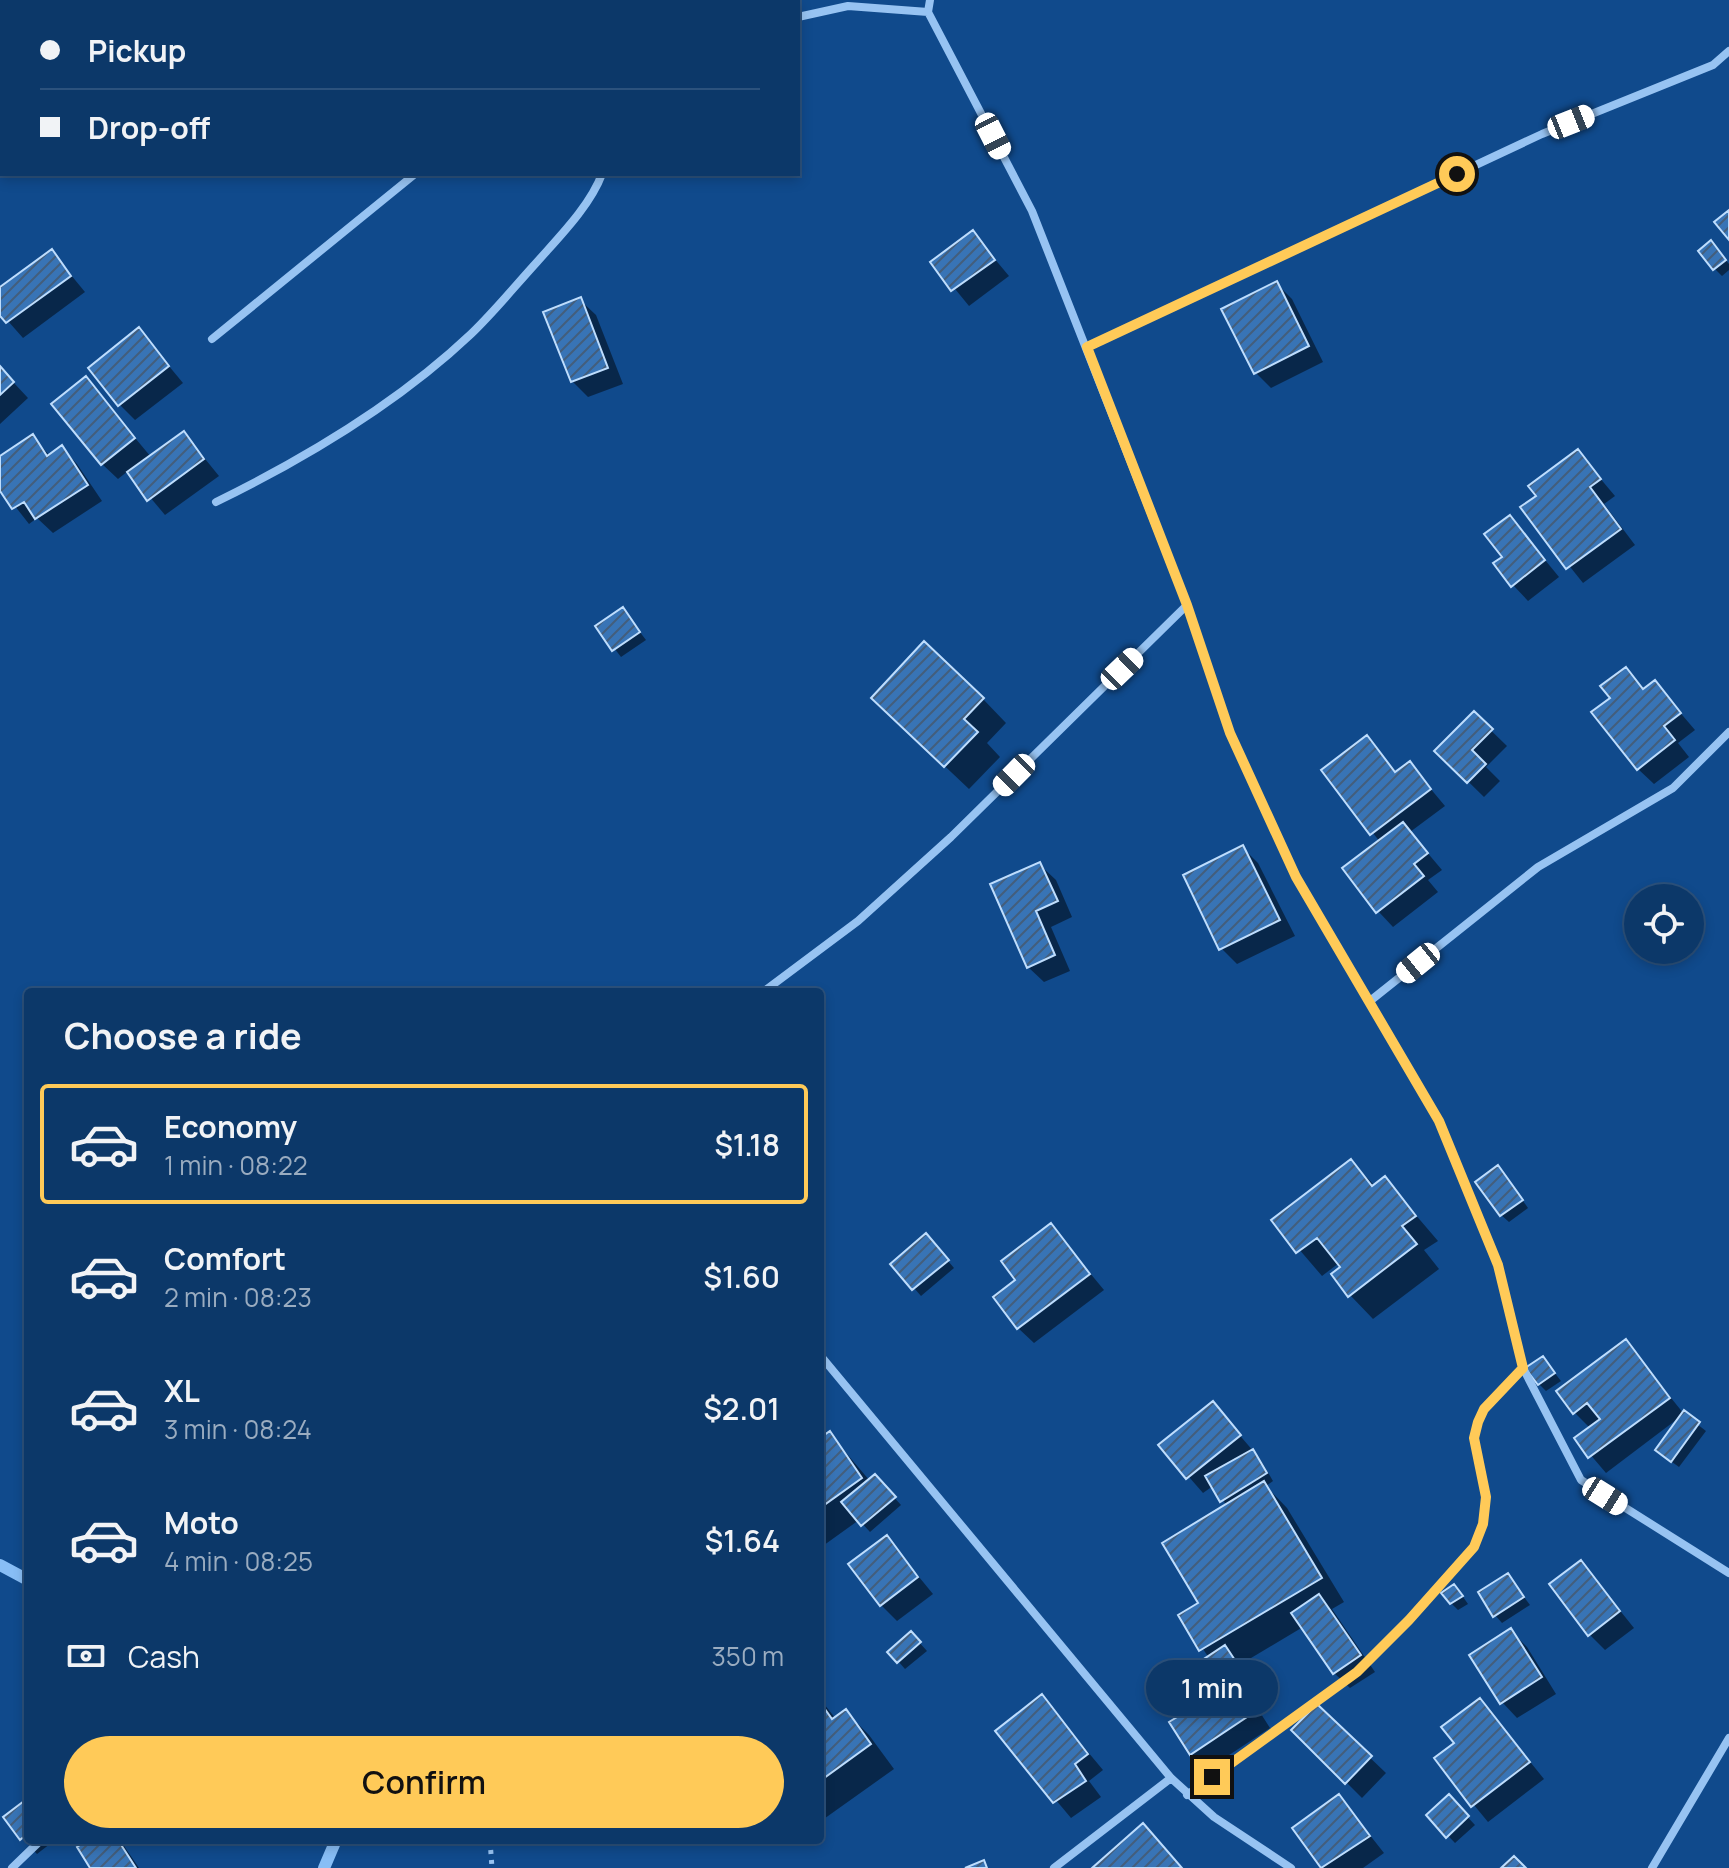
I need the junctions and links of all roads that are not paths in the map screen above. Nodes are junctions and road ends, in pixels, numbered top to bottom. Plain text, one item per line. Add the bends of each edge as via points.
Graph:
1 (930, 0) edge
2 (928, 12) junction
3 (800, 17) edge
4 (1729, 51) edge
5 (413, 176) edge
6 (601, 176) edge
7 (212, 339) dead end
8 (1087, 347) junction
9 (216, 502) dead end
10 (1187, 605) junction
11 (1729, 732) edge
12 (768, 988) edge
13 (1370, 1001) junction
14 (824, 1360) edge
15 (1523, 1368) junction
16 (1729, 1573) edge
17 (1729, 1738) edge
18 (1171, 1778) junction
19 (1187, 1795) junction
20 (37, 1844) edge
21 (12, 1868) edge
22 (1054, 1868) edge
23 (1291, 1868) edge
24 (1652, 1868) edge

1 - 2 street
2 - 3 street via 848,6
2 - 8 street via 1032,211
4 - 8 street via 1713,65 1542,134
5 - 7 street
6 - 9 street via 546,251 471,334 381,408
8 - 10 street
10 - 12 street via 940,848 858,921
10 - 13 street via 1230,733 1296,877
11 - 13 street via 1673,788 1538,867
13 - 15 street via 1439,1121 1498,1265
14 - 18 street
15 - 16 street via 1581,1480
15 - 19 street via 1478,1422 1474,1438 1486,1497 1474,1547 1357,1672
17 - 24 street
18 - 19 street
18 - 22 street
19 - 23 street
20 - 21 street

